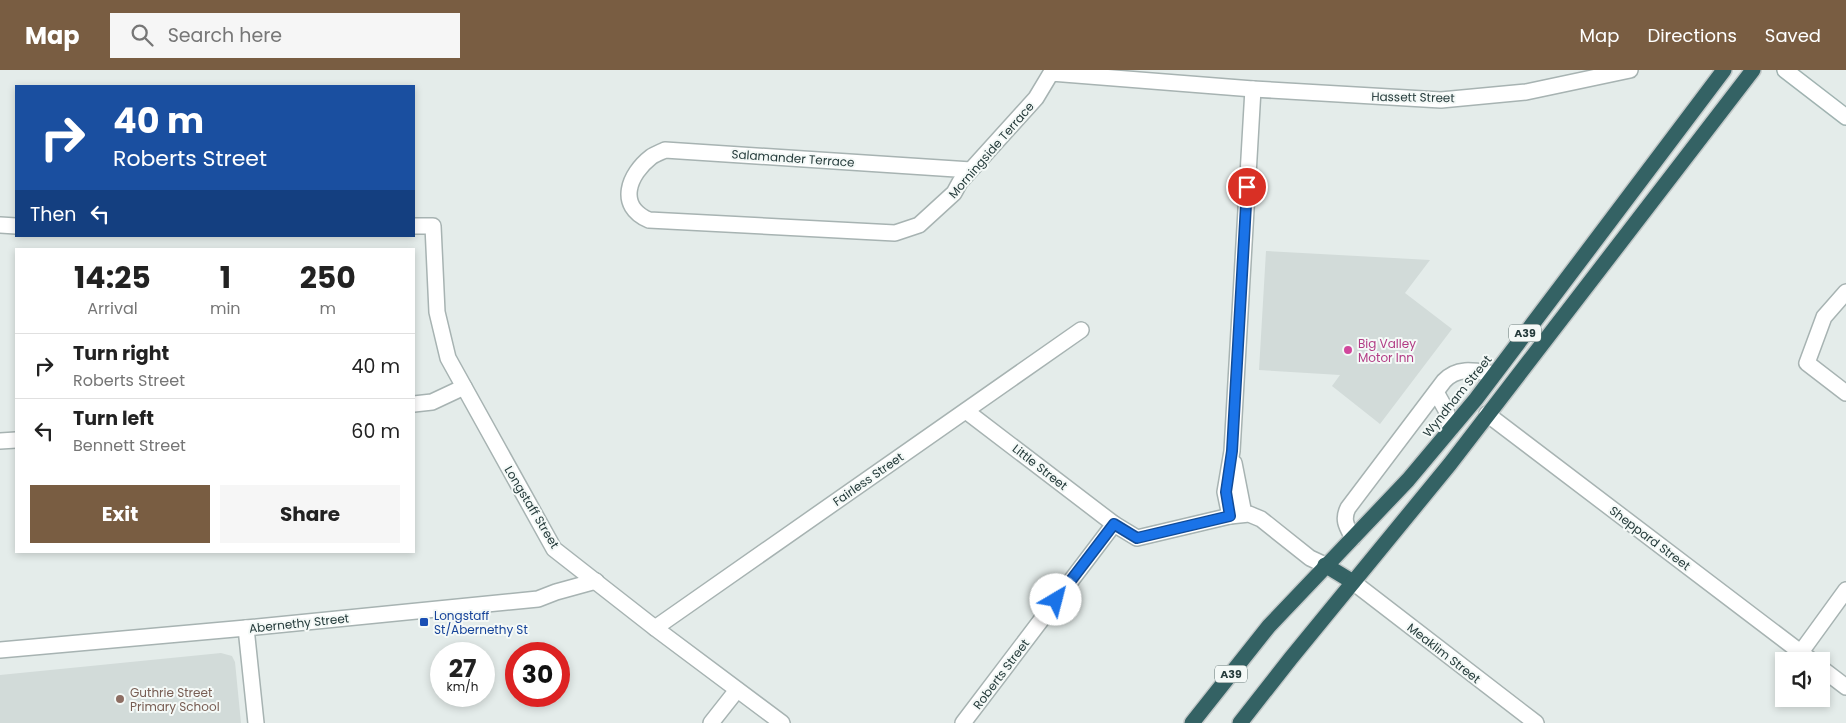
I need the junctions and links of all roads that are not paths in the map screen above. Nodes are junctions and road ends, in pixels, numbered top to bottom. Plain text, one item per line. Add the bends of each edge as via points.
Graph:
1 (1630, 70) edge
2 (1724, 70) edge
3 (1753, 70) edge
4 (1785, 70) edge
5 (1253, 89) junction
6 (1846, 117) edge
7 (971, 170) junction
8 (629, 184) joint
9 (0, 226) edge
10 (15, 226) edge
11 (415, 226) edge
12 (1846, 292) edge
13 (1081, 330) dead end
14 (1494, 374) junction
15 (464, 388) junction
16 (1436, 392) junction
17 (1846, 393) edge
18 (415, 404) edge
19 (966, 411) junction
20 (1487, 414) junction
21 (1450, 430) junction
22 (15, 440) edge
23 (0, 441) edge
24 (1237, 515) junction
25 (1114, 524) junction
26 (1352, 538) junction
27 (1325, 565) junction
28 (596, 581) junction
29 (1353, 582) junction
30 (1846, 590) edge
31 (246, 628) junction
32 (655, 628) junction
33 (0, 650) edge
34 (1800, 652) edge
35 (1810, 652) edge
36 (1830, 675) edge
37 (1846, 687) edge
38 (737, 690) junction
39 (1530, 721) edge
40 (256, 723) edge
41 (711, 723) edge
42 (782, 723) edge
43 (963, 723) edge
44 (1192, 723) edge
45 (1240, 723) edge

1 - 5 street, Hassett Street via 1526,92 1441,100
2 - 14 highway, Wyndham Street / A39
3 - 20 highway, A39
4 - 6 street
5 - 7 street, Morningside Terrace via 1051,73 1036,98
5 - 24 street via 1232,451 1226,492
7 - 8 street, Salamander Terrace via 665,150 652,156
7 - 8 street, Morningside Terrace via 954,193 919,225 895,233 649,220 634,208 629,198
9 - 10 street
11 - 15 street, Longstaff Street via 433,226 437,312 448,358
12 - 17 street via 1824,317 1806,363
13 - 19 street, Fairless Street
14 - 16 street via 1473,370 1456,372
14 - 21 highway, Wyndham Street / A39
15 - 18 street via 432,402
15 - 28 street, Longstaff Street via 554,549
16 - 21 street via 1446,410
16 - 26 street via 1348,508 1345,523
19 - 25 street, Little Street
19 - 32 street, Fairless Street
20 - 29 highway, A39
20 - 34 street, Sheppard Street
21 - 26 highway, Wyndham Street / A39
22 - 23 street
24 - 25 street via 1137,538
24 - 27 street via 1261,519 1310,558
25 - 43 street, Roberts Street
26 - 27 highway, Wyndham Street / A39
27 - 29 highway
27 - 44 highway, Wyndham Street / A39 via 1269,626
28 - 31 street, Abernethy Street via 538,599
28 - 32 street, Longstaff Street
29 - 39 street, Meaklim Street
29 - 45 highway, A39
30 - 35 street
31 - 33 street, Abernethy Street
31 - 40 street
32 - 38 street, Longstaff Street
36 - 37 street
38 - 41 street
38 - 42 street, Longstaff Street

